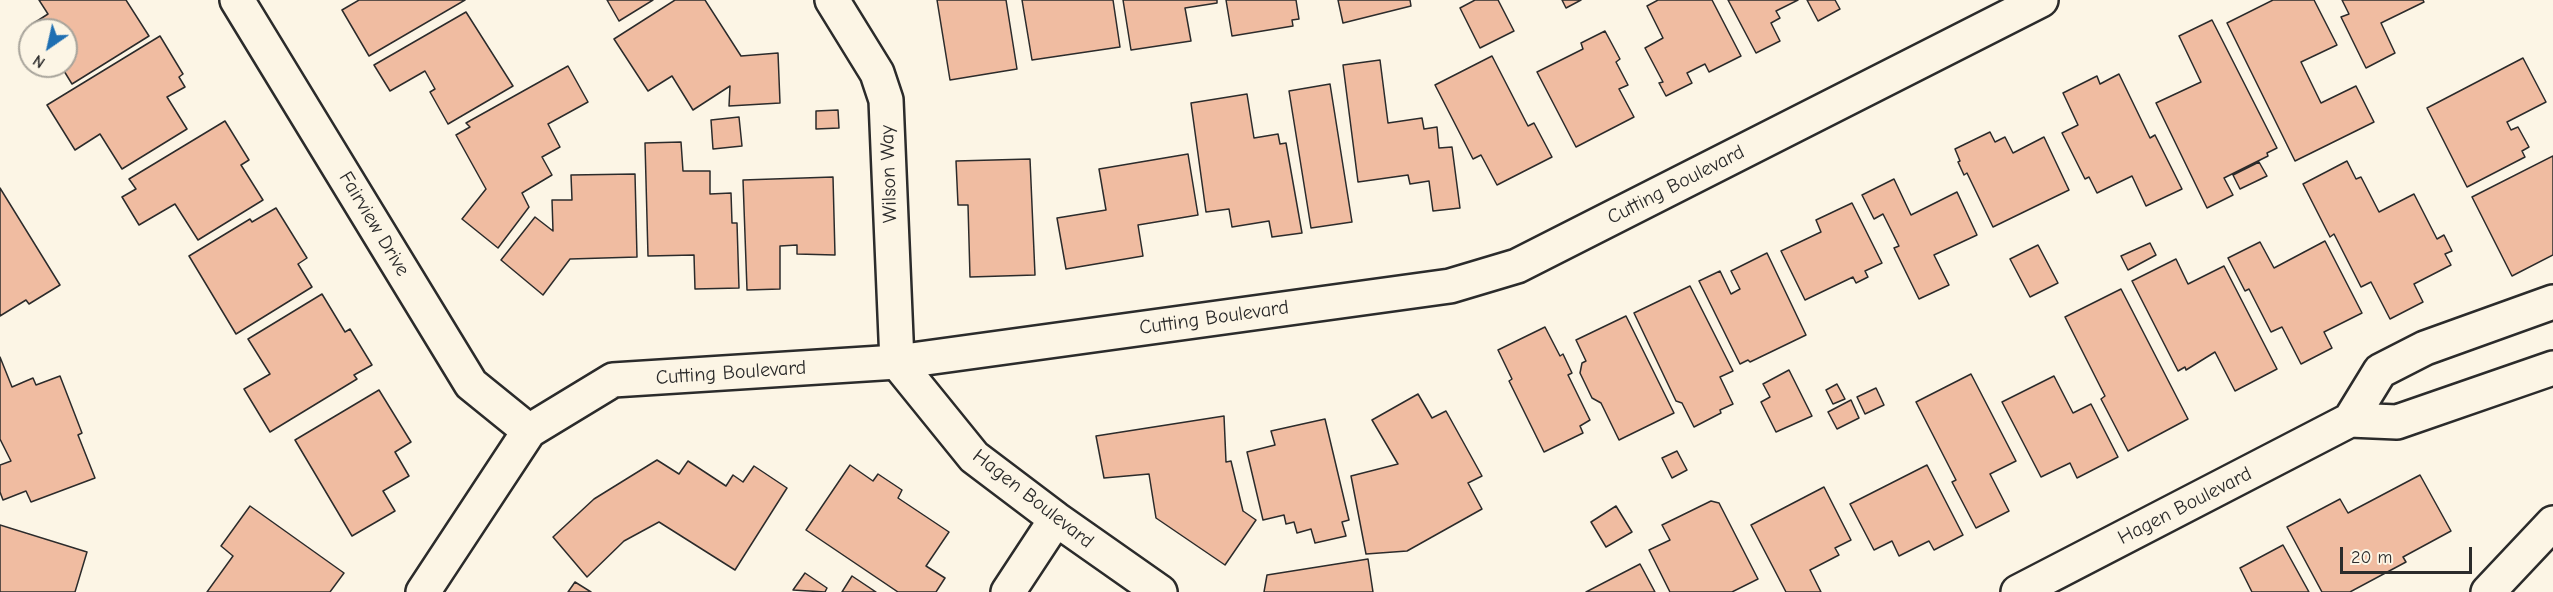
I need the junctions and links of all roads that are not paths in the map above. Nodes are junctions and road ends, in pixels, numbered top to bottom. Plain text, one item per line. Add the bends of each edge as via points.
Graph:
1 (237, 0) edge
2 (832, 0) edge
3 (2041, 0) edge
4 (2553, 302) edge
5 (897, 362) junction
6 (2553, 368) edge
7 (2350, 420) junction
8 (529, 431) junction
9 (1056, 519) junction
10 (2553, 523) edge
11 (423, 592) edge
12 (1008, 592) edge
13 (1160, 592) edge
14 (2018, 592) edge
15 (2488, 592) edge

1 - 8 street, Fairview Drive via 471,384
2 - 5 street, Wilson Way via 877,74 886,99
3 - 5 street, Cutting Boulevard via 1517,266 1450,286
4 - 7 street via 2425,348 2380,371
5 - 8 street, Cutting Boulevard via 614,380
5 - 9 street, Hagen Boulevard via 974,457
6 - 7 street, Hagen Boulevard via 2397,422
7 - 14 street, Hagen Boulevard
8 - 11 street, Cutting Boulevard
9 - 12 street
9 - 13 street, Hagen Boulevard
10 - 15 street

